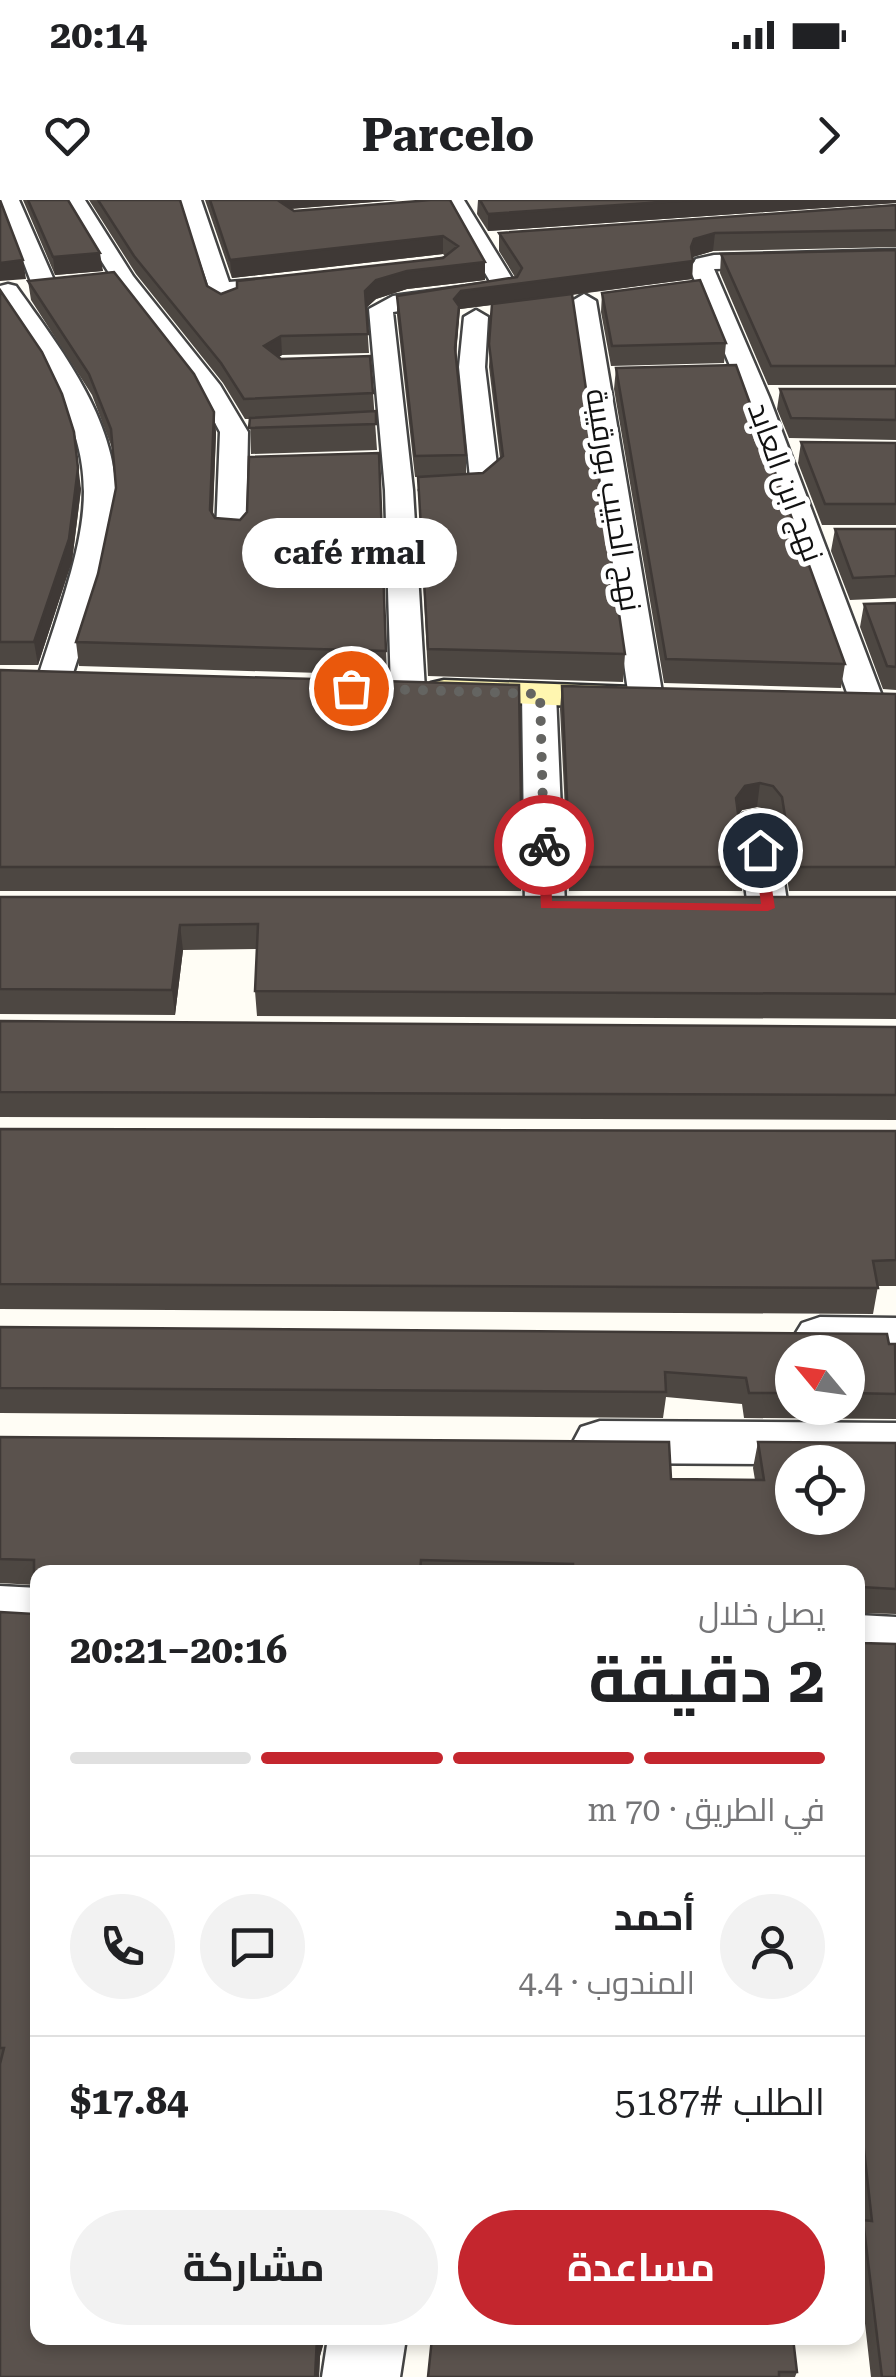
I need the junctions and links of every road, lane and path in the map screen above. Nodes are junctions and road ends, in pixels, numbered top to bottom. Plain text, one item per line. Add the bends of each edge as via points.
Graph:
1 (8, 200) edge
2 (74, 200) edge
3 (190, 200) edge
4 (456, 204) edge
5 (896, 257) edge
6 (709, 275) junction
7 (323, 276) edge
8 (675, 291) edge
9 (4, 292) edge
10 (507, 301) junction
11 (584, 301) edge
12 (476, 317) junction
13 (383, 318) junction
14 (388, 364) junction
15 (352, 365) edge
16 (632, 377) edge
17 (594, 378) junction
18 (743, 382) junction
19 (791, 397) edge
20 (267, 430) edge
21 (234, 432) junction
22 (775, 450) junction
23 (810, 451) edge
24 (360, 463) edge
25 (270, 466) edge
26 (234, 468) junction
27 (398, 476) junction
28 (231, 533) edge
29 (805, 538) junction
30 (838, 538) edge
31 (56, 680) edge
32 (370, 688) edge
33 (408, 690) junction
34 (540, 694) junction
35 (664, 699) joint
36 (830, 703) edge
37 (882, 704) edge
38 (756, 822) dead end
39 (545, 905) edge
40 (768, 907) edge
41 (865, 1336) edge
42 (896, 1336) edge
43 (558, 1442) edge
44 (896, 1444) edge
45 (0, 1610) edge
46 (30, 1612) edge
47 (865, 1640) edge
48 (896, 1642) edge
49 (365, 2345) edge
50 (361, 2377) edge

1 - 9 street via 55,286
2 - 21 street via 114,280 212,391
3 - 7 street via 222,297
4 - 10 street via 506,285
5 - 6 street
6 - 8 street
6 - 18 street, نهج ابن العابد
9 - 31 street via 69,386 97,453 98,527
10 - 12 street
10 - 13 street via 393,303
11 - 17 street, نهج الحبيب بورقيبة
12 - 13 street
12 - 27 street via 472,367 486,481 473,489
13 - 14 street
14 - 15 street
14 - 27 street via 383,424
16 - 17 street
17 - 35 street, نهج الحبيب بورقيبة
18 - 19 street
18 - 22 street, نهج ابن العابد
20 - 21 street
21 - 26 street
22 - 23 street
22 - 29 street, نهج ابن العابد
24 - 27 street
25 - 26 street
26 - 28 street
27 - 33 street
29 - 30 street
29 - 37 street, نهج ابن العابد via 850,613
32 - 33 street
33 - 34 street
34 - 35 street
34 - 39 street
36 - 37 street
38 - 40 street
41 - 42 street
43 - 44 street
45 - 46 street
47 - 48 street
49 - 50 street

